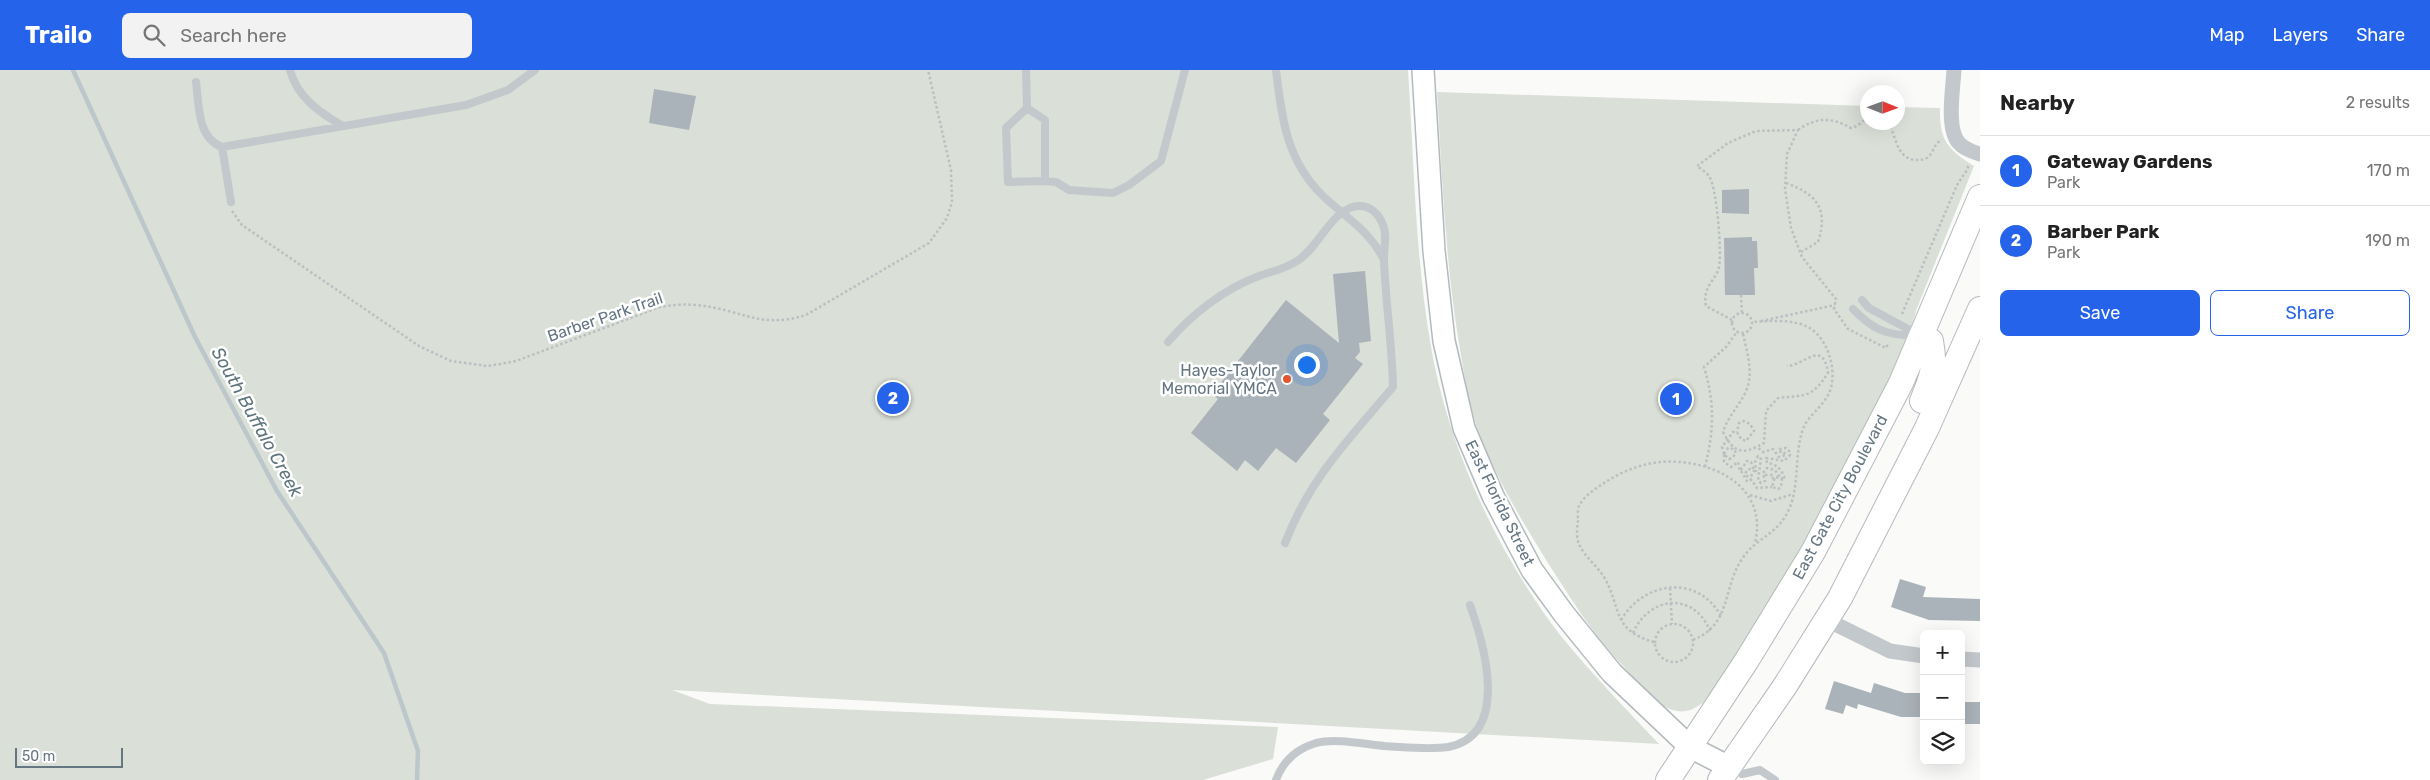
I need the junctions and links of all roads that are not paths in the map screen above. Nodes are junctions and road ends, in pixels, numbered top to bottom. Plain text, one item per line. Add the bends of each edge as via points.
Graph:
1 (290, 70) edge
2 (535, 70) edge
3 (1026, 70) edge
4 (1185, 70) edge
5 (1276, 70) edge
6 (1423, 70) edge
7 (1954, 70) edge
8 (196, 82) dead end
9 (1028, 108) junction
10 (343, 126) junction
11 (222, 147) junction
12 (1974, 158) edge
13 (1046, 181) junction
14 (1980, 196) edge
15 (231, 202) road end
16 (1341, 212) junction
17 (1384, 260) junction
18 (1862, 300) dead end
19 (1853, 309) dead end
20 (1980, 309) edge
21 (1921, 336) junction
22 (1168, 342) dead end
23 (1285, 543) dead end
24 (1840, 598) junction
25 (1470, 605) dead end
26 (1827, 620) junction
27 (1920, 655) edge
28 (1965, 659) edge
29 (1980, 660) edge
30 (1690, 747) junction
31 (1733, 775) edge
32 (1276, 780) edge
33 (1668, 780) edge
34 (1775, 780) edge

1 - 10 lane via 301,93 313,106
2 - 10 lane via 508,90 466,105
3 - 9 lane
4 - 13 lane via 1161,161 1130,185 1113,193 1069,190 1056,182
5 - 16 lane via 1284,124 1301,171
6 - 30 main road, East Florida Street via 1434,251 1444,341 1464,428 1493,496 1532,570 1612,673
7 - 12 street via 1952,113 1955,138
8 - 11 lane via 203,127 208,137
9 - 13 lane via 1045,120
9 - 13 lane via 1006,128 1008,182
10 - 11 lane
11 - 15 lane
14 - 21 main road, East Gate City Boulevard
16 - 17 lane via 1374,241
16 - 17 lane via 1357,206 1369,208 1379,216 1384,227
16 - 22 lane via 1301,259 1284,270 1259,276 1228,290 1182,326
17 - 23 lane via 1393,387 1323,470 1302,503
18 - 21 lane via 1869,308
19 - 21 lane via 1867,324 1892,334
20 - 24 main road via 1927,428
21 - 24 main road via 1931,341 1934,372 1903,450 1848,560
21 - 30 main road, East Gate City Boulevard via 1901,383 1813,552
24 - 26 main road
25 - 32 lane via 1483,642 1489,686 1486,708 1478,728 1467,739 1449,746 1420,748 1317,743 1296,751 1280,768
26 - 27 street via 1890,651
26 - 31 main road
28 - 29 street
30 - 31 main road, East Florida Street
30 - 33 main road, East Gate City Boulevard
31 - 34 lane via 1760,770

